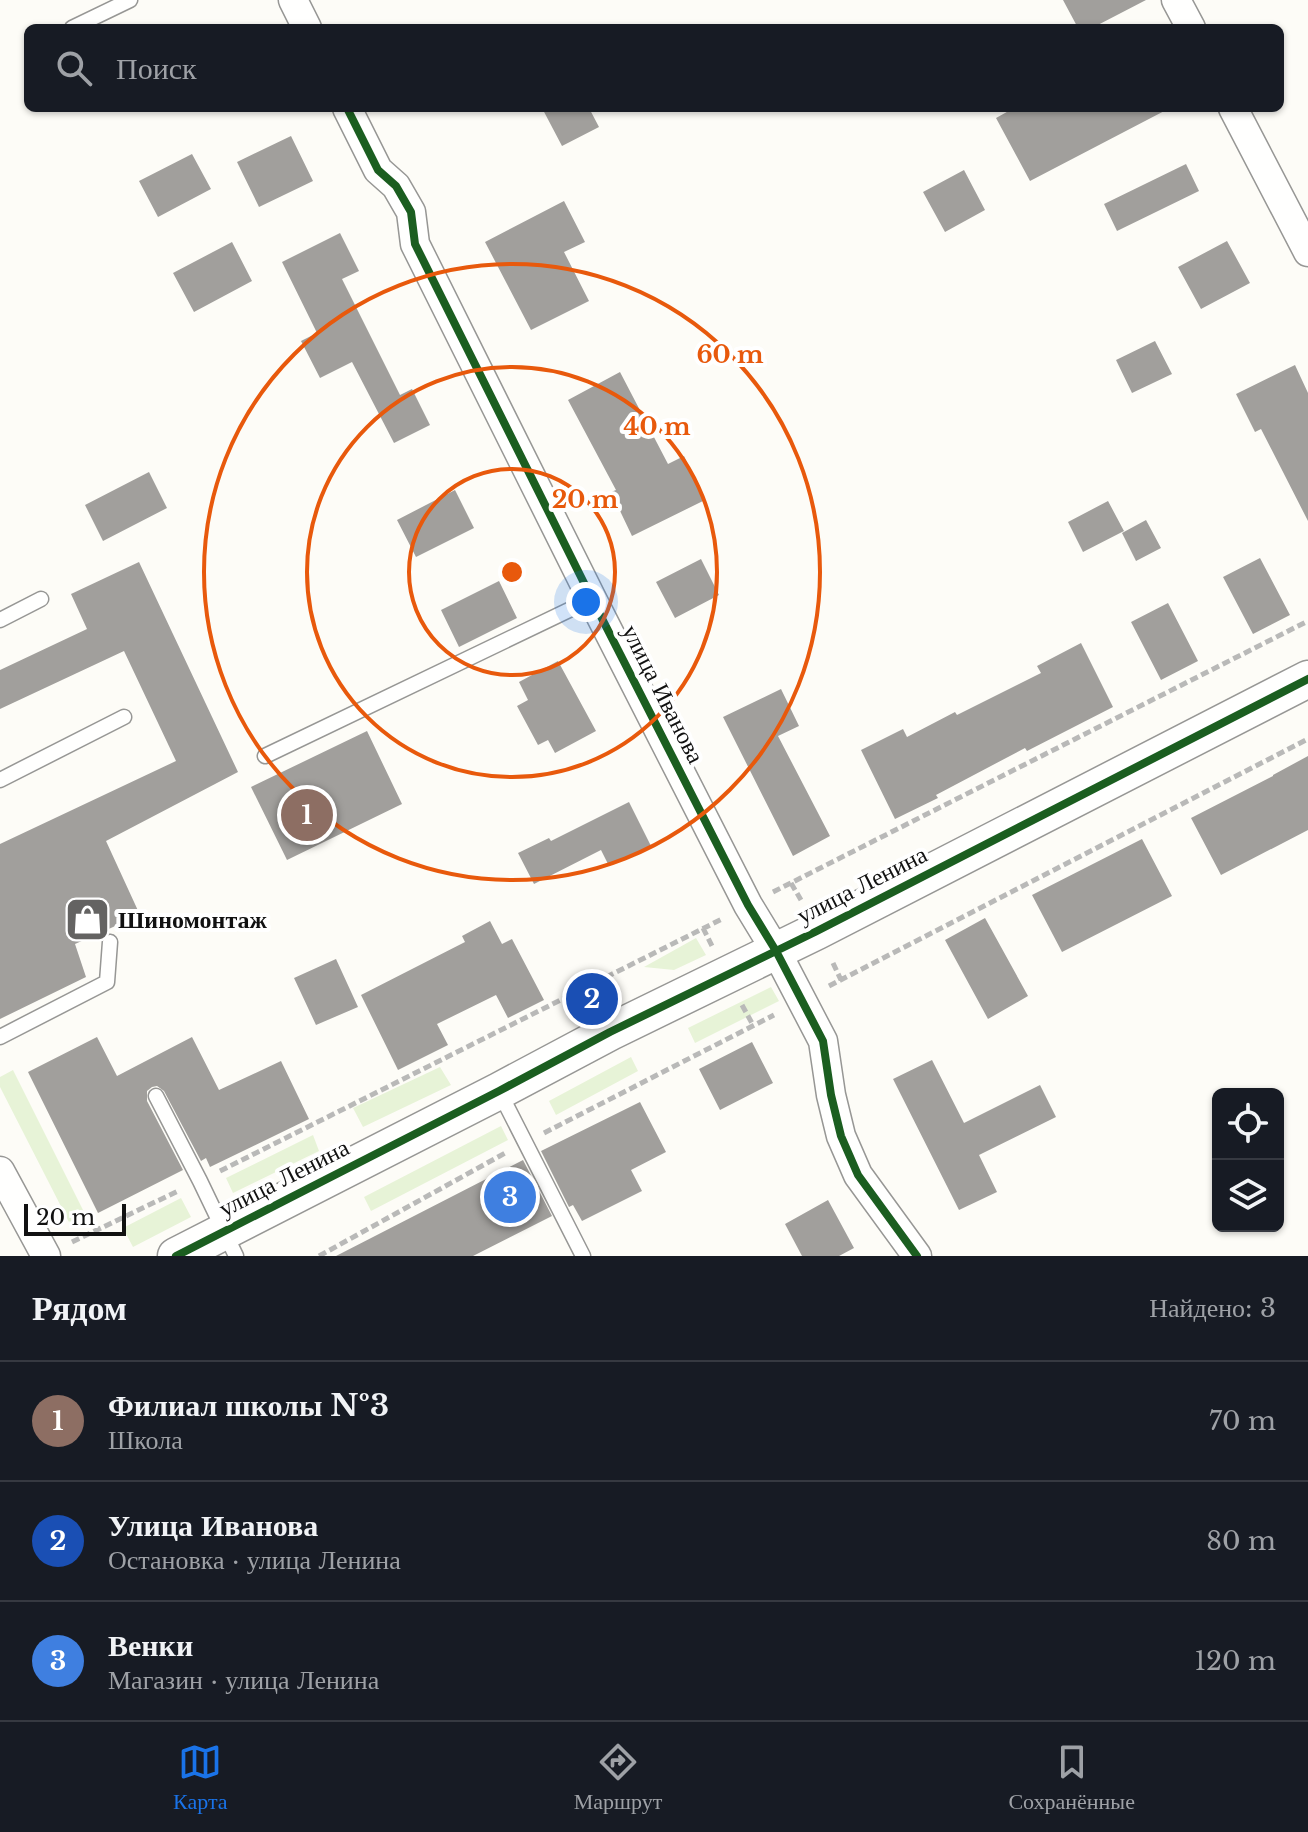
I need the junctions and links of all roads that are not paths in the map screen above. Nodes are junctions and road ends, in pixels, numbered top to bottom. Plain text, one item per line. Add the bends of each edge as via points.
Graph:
1 (130, 0) edge
2 (293, 0) edge
3 (1176, 0) edge
4 (80, 24) edge
5 (305, 24) edge
6 (1189, 24) edge
7 (349, 112) edge
8 (1235, 112) edge
9 (1308, 252) edge
10 (41, 599) dead end
11 (592, 599) junction
12 (0, 620) edge
13 (1308, 679) edge
14 (124, 717) dead end
15 (265, 756) dead end
16 (0, 780) edge
17 (110, 942) dead end
18 (776, 951) junction
19 (0, 1037) edge
20 (499, 1091) junction
21 (156, 1096) dead end
22 (0, 1171) edge
23 (230, 1244) edge
24 (45, 1255) edge
25 (176, 1256) edge
26 (583, 1256) edge
27 (917, 1256) edge

1 - 4 lane
2 - 5 street
3 - 6 street
7 - 11 street, улица Иванова via 378,170 396,186 411,212 415,244
8 - 9 street
10 - 12 lane
11 - 15 lane
11 - 18 street, улица Иванова
13 - 18 street, улица Ленина
14 - 16 lane
17 - 19 lane via 107,982
18 - 20 street, улица Ленина
18 - 27 street, улица Иванова via 823,1041 841,1136 858,1175
20 - 23 street, улица Ленина
20 - 26 lane
21 - 23 lane
22 - 24 street
23 - 25 street, улица Ленина

